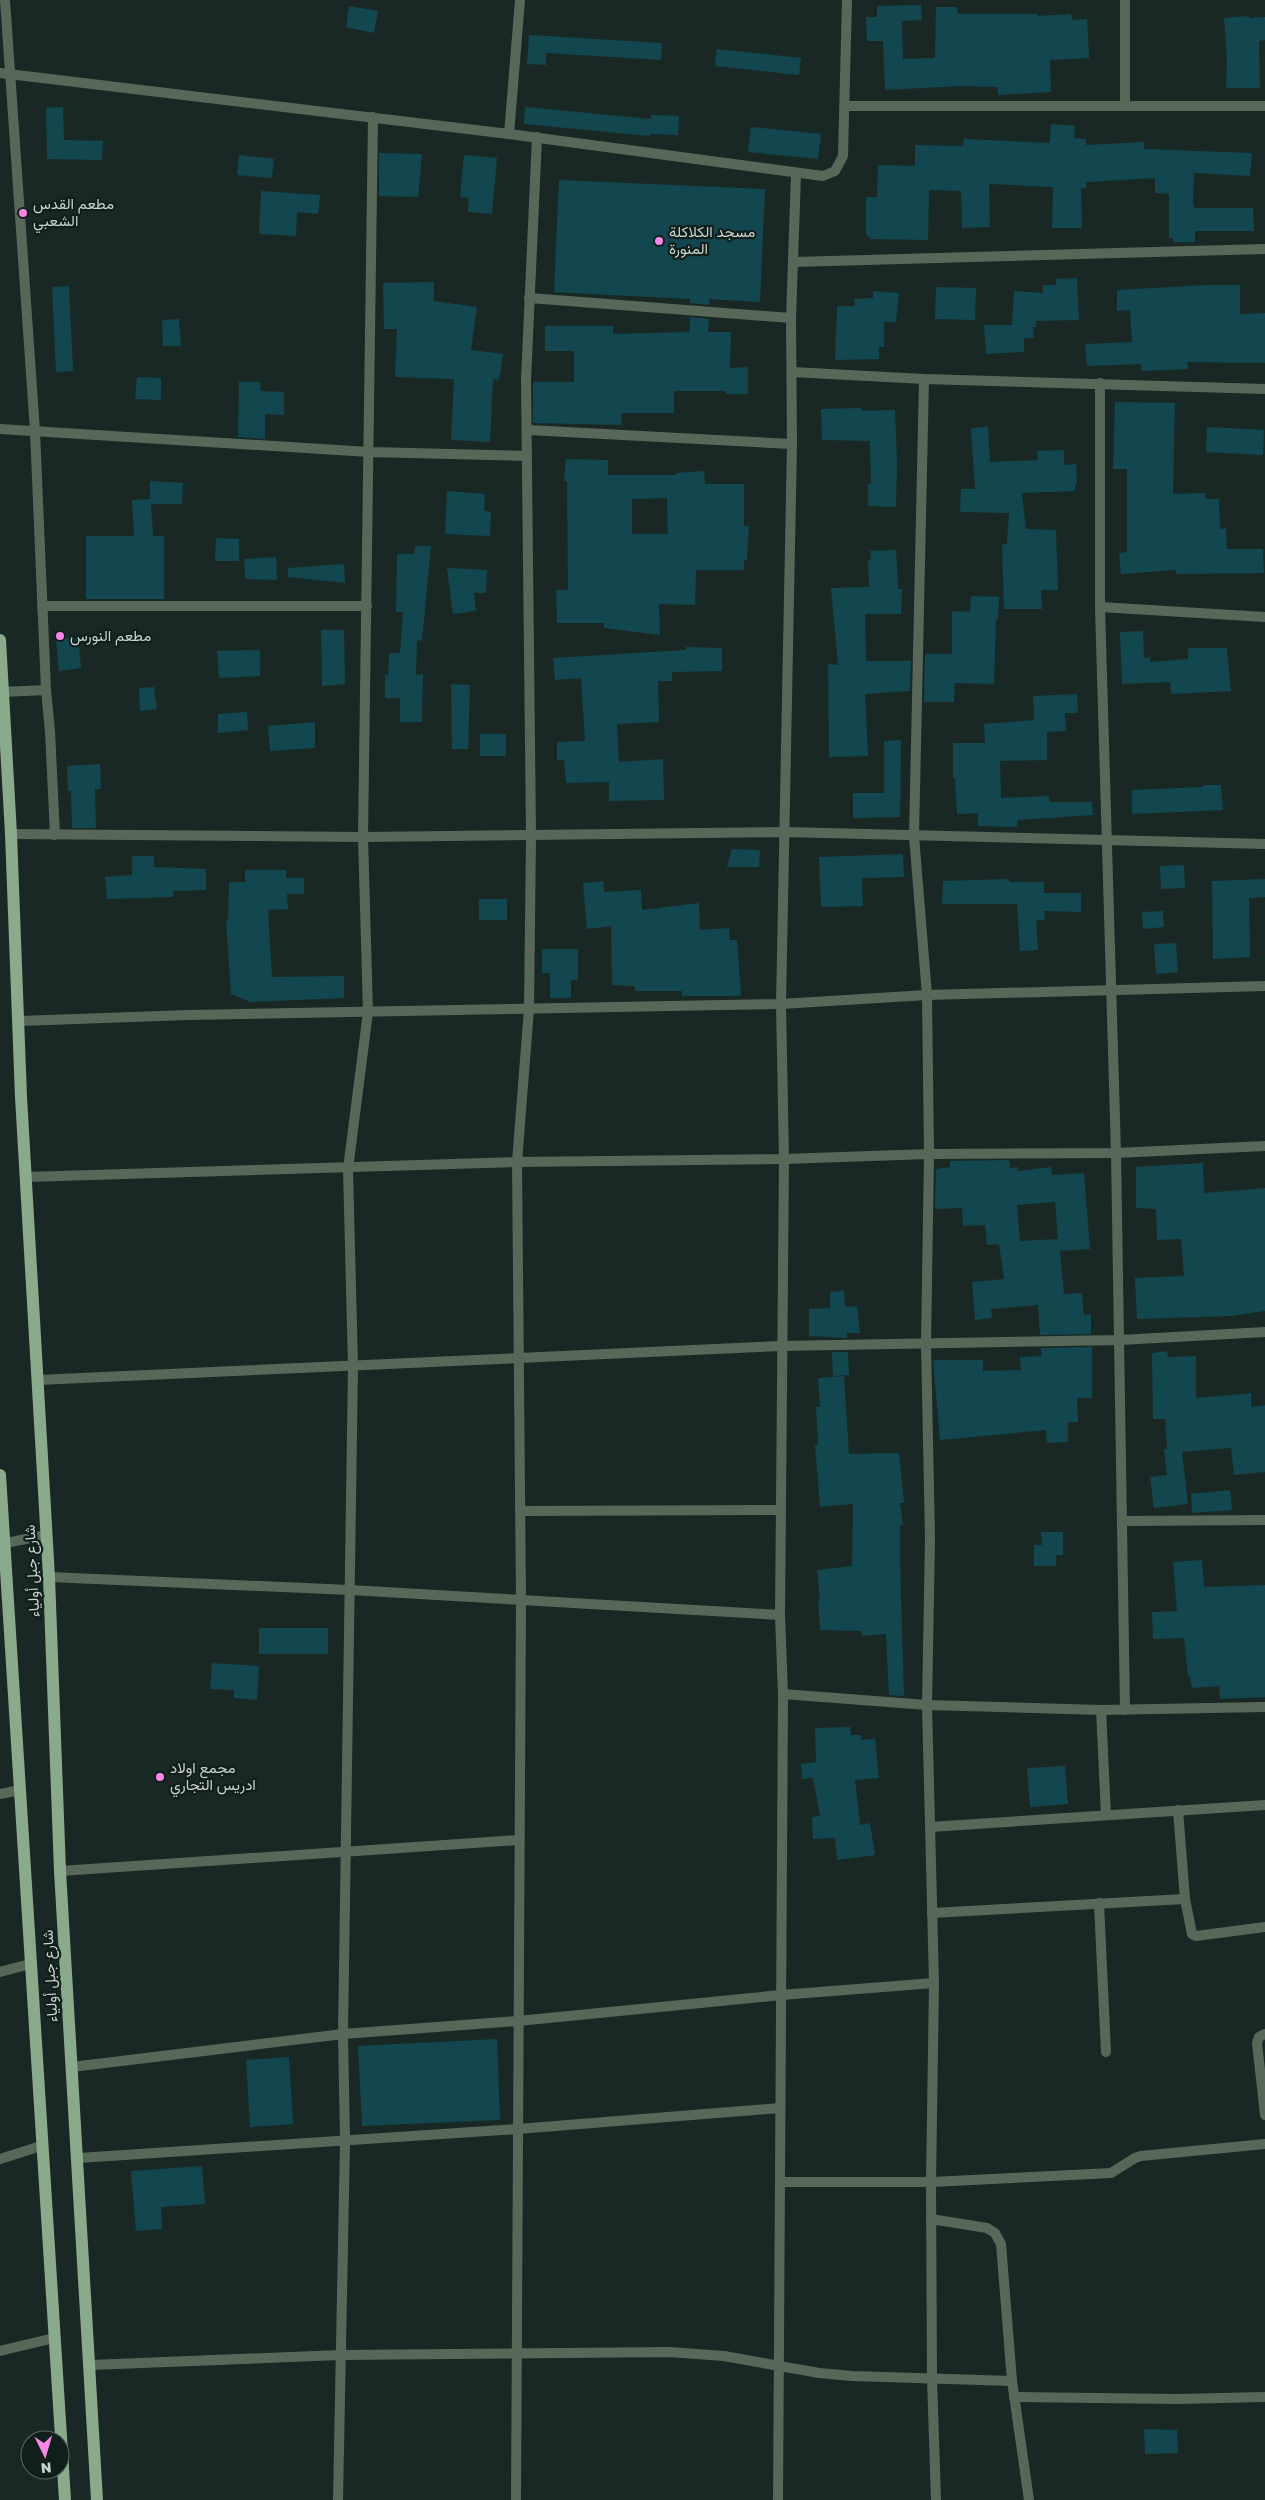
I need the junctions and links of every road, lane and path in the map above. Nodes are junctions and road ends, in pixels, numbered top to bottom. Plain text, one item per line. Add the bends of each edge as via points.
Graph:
1 (5, 0) edge
2 (520, 0) edge
3 (847, 0) edge
4 (1125, 0) edge
5 (0, 73) edge
6 (12, 74) junction
7 (846, 106) junction
8 (1125, 106) junction
9 (1265, 106) edge
10 (373, 118) junction
11 (509, 134) junction
12 (537, 138) junction
13 (796, 174) junction
14 (1265, 249) edge
15 (794, 262) junction
16 (529, 298) junction
17 (791, 318) junction
18 (792, 372) junction
19 (924, 379) junction
20 (1100, 383) junction
21 (1265, 390) edge
22 (0, 429) edge
23 (528, 430) junction
24 (35, 431) junction
25 (792, 444) junction
26 (369, 452) junction
27 (527, 456) junction
28 (42, 606) junction
29 (367, 606) junction
30 (1100, 607) junction
31 (1265, 617) edge
32 (0, 640) edge
33 (46, 690) junction
34 (3, 692) junction
35 (4, 773) edge
36 (785, 832) junction
37 (11, 834) junction
38 (55, 834) junction
39 (531, 835) junction
40 (914, 836) junction
41 (363, 838) junction
42 (1106, 840) junction
43 (1265, 844) edge
44 (1265, 986) edge
45 (1110, 991) junction
46 (927, 995) junction
47 (781, 1004) junction
48 (529, 1009) junction
49 (368, 1012) junction
50 (20, 1021) junction
51 (1265, 1146) edge
52 (1116, 1153) junction
53 (929, 1154) junction
54 (784, 1159) junction
55 (517, 1162) junction
56 (348, 1169) junction
57 (26, 1177) junction
58 (1265, 1332) edge
59 (1120, 1340) junction
60 (926, 1344) junction
61 (781, 1346) junction
62 (519, 1356) junction
63 (353, 1366) junction
64 (38, 1380) junction
65 (0, 1475) edge
66 (781, 1510) junction
67 (520, 1511) junction
68 (1265, 1520) edge
69 (1123, 1521) junction
70 (46, 1535) junction
71 (2, 1543) edge
72 (50, 1577) junction
73 (350, 1590) junction
74 (521, 1600) junction
75 (780, 1615) junction
76 (783, 1694) junction
77 (927, 1705) junction
78 (1265, 1707) edge
79 (1101, 1710) junction
80 (1124, 1710) junction
81 (20, 1790) junction
82 (0, 1794) edge
83 (1265, 1805) edge
84 (1178, 1810) junction
85 (1106, 1815) junction
86 (930, 1827) junction
87 (519, 1840) junction
88 (347, 1853) junction
89 (60, 1871) junction
90 (1185, 1899) junction
91 (1100, 1903) junction
92 (932, 1913) junction
93 (1265, 1927) edge
94 (30, 1964) junction
95 (0, 1972) edge
96 (934, 1983) junction
97 (781, 1995) junction
98 (518, 2021) junction
99 (343, 2034) junction
100 (1265, 2034) edge
101 (1106, 2052) dead end
102 (72, 2067) junction
103 (780, 2108) junction
104 (1265, 2115) edge
105 (518, 2129) junction
106 (345, 2141) junction
107 (1265, 2144) edge
108 (41, 2146) junction
109 (78, 2158) junction
110 (0, 2159) edge
111 (781, 2182) junction
112 (931, 2182) junction
113 (931, 2219) junction
114 (54, 2338) junction
115 (0, 2351) edge
116 (517, 2353) junction
117 (340, 2355) junction
118 (779, 2364) junction
119 (91, 2365) junction
120 (932, 2379) junction
121 (1012, 2381) junction
122 (1014, 2397) junction
123 (1265, 2397) edge
124 (65, 2500) edge
125 (98, 2500) edge
126 (338, 2500) edge
127 (516, 2500) edge
128 (778, 2500) edge
129 (936, 2500) edge
130 (1029, 2500) edge

1 - 6 street
2 - 11 street
3 - 7 street
4 - 8 street
5 - 6 street
6 - 10 street
6 - 24 street
7 - 8 street
7 - 13 street via 843,156 835,171 822,176
8 - 9 street
10 - 11 street
10 - 26 street
11 - 12 street
12 - 13 street
12 - 16 street
13 - 15 street
14 - 15 street
15 - 17 street
16 - 17 street
16 - 23 street
17 - 18 street
18 - 19 street
18 - 25 street
19 - 20 street
19 - 40 street
20 - 21 street
20 - 30 street
22 - 24 street
23 - 25 street
23 - 27 street
24 - 26 street
24 - 28 street
25 - 36 street
26 - 27 street
26 - 29 street
27 - 39 street
28 - 29 street
28 - 33 street
29 - 41 street
30 - 31 street
30 - 42 street
32 - 34 main road, شارع جبل أولياء
33 - 34 street
33 - 38 street
34 - 35 main road, شارع جبل أولياء
35 - 37 main road, شارع جبل أولياء
36 - 39 street
36 - 40 street
36 - 47 street
37 - 38 street
37 - 50 main road, شارع جبل أولياء
38 - 41 street
39 - 41 street
39 - 48 street
40 - 42 street
40 - 46 street
41 - 49 street
42 - 43 street
42 - 45 street
44 - 45 street
45 - 46 street
45 - 52 street
46 - 47 street
46 - 53 street
47 - 48 street
47 - 54 street
48 - 49 street
48 - 55 street
49 - 50 street
49 - 56 street
50 - 57 main road, شارع جبل أولياء
51 - 52 street
52 - 53 street
52 - 59 street
53 - 54 street
53 - 60 street
54 - 55 street
54 - 61 street
55 - 56 street
55 - 62 street
56 - 57 street
56 - 63 street
57 - 64 main road, شارع جبل أولياء
58 - 59 street
59 - 60 street
59 - 69 street
60 - 61 street
60 - 77 street via 930,1538
61 - 62 street
61 - 66 street
62 - 63 street
62 - 67 street
63 - 64 street
63 - 73 street
64 - 70 main road, شارع جبل أولياء
65 - 71 main road, شارع جبل أولياء
66 - 67 street
66 - 75 street
67 - 74 street
68 - 69 street
69 - 80 street
70 - 71 street
70 - 72 main road, شارع جبل أولياء
71 - 81 main road, شارع جبل أولياء
72 - 73 street
72 - 89 main road, شارع جبل أولياء
73 - 74 street
73 - 88 street
74 - 75 street
74 - 87 street
75 - 76 street
76 - 77 street
76 - 97 street
77 - 79 street
77 - 86 street
78 - 80 street
79 - 80 street
79 - 85 street
81 - 82 street
81 - 94 main road, شارع جبل أولياء
83 - 84 street
84 - 85 street
84 - 90 street
85 - 86 street
86 - 92 street
87 - 88 street
87 - 98 street
88 - 89 street
88 - 99 street
89 - 102 main road, شارع جبل أولياء
90 - 91 street
90 - 93 street via 1189,1930 1196,1936
91 - 92 street
91 - 101 street
92 - 96 street
94 - 95 street
94 - 108 main road, شارع جبل أولياء
96 - 97 street
96 - 112 street
97 - 98 street
97 - 103 street
98 - 99 street
98 - 105 street
99 - 102 street
99 - 106 street
100 - 104 street via 1257,2043
102 - 109 main road, شارع جبل أولياء
103 - 105 street
103 - 111 street
105 - 106 street
105 - 116 street
106 - 109 street
106 - 117 street
107 - 112 street via 1142,2156 1111,2173
108 - 110 street
108 - 114 main road, شارع جبل أولياء
109 - 119 main road, شارع جبل أولياء
111 - 112 street
111 - 118 street
112 - 113 street
113 - 120 street
113 - 121 street via 987,2228 994,2232 1001,2244
114 - 115 street
114 - 124 main road, شارع جبل أولياء
116 - 117 street
116 - 118 street via 669,2352
116 - 127 street
117 - 119 street
117 - 126 street
118 - 120 street via 819,2373
118 - 128 street
119 - 125 main road, شارع جبل أولياء
120 - 121 street
120 - 129 street
121 - 122 street
122 - 123 street
122 - 130 street

